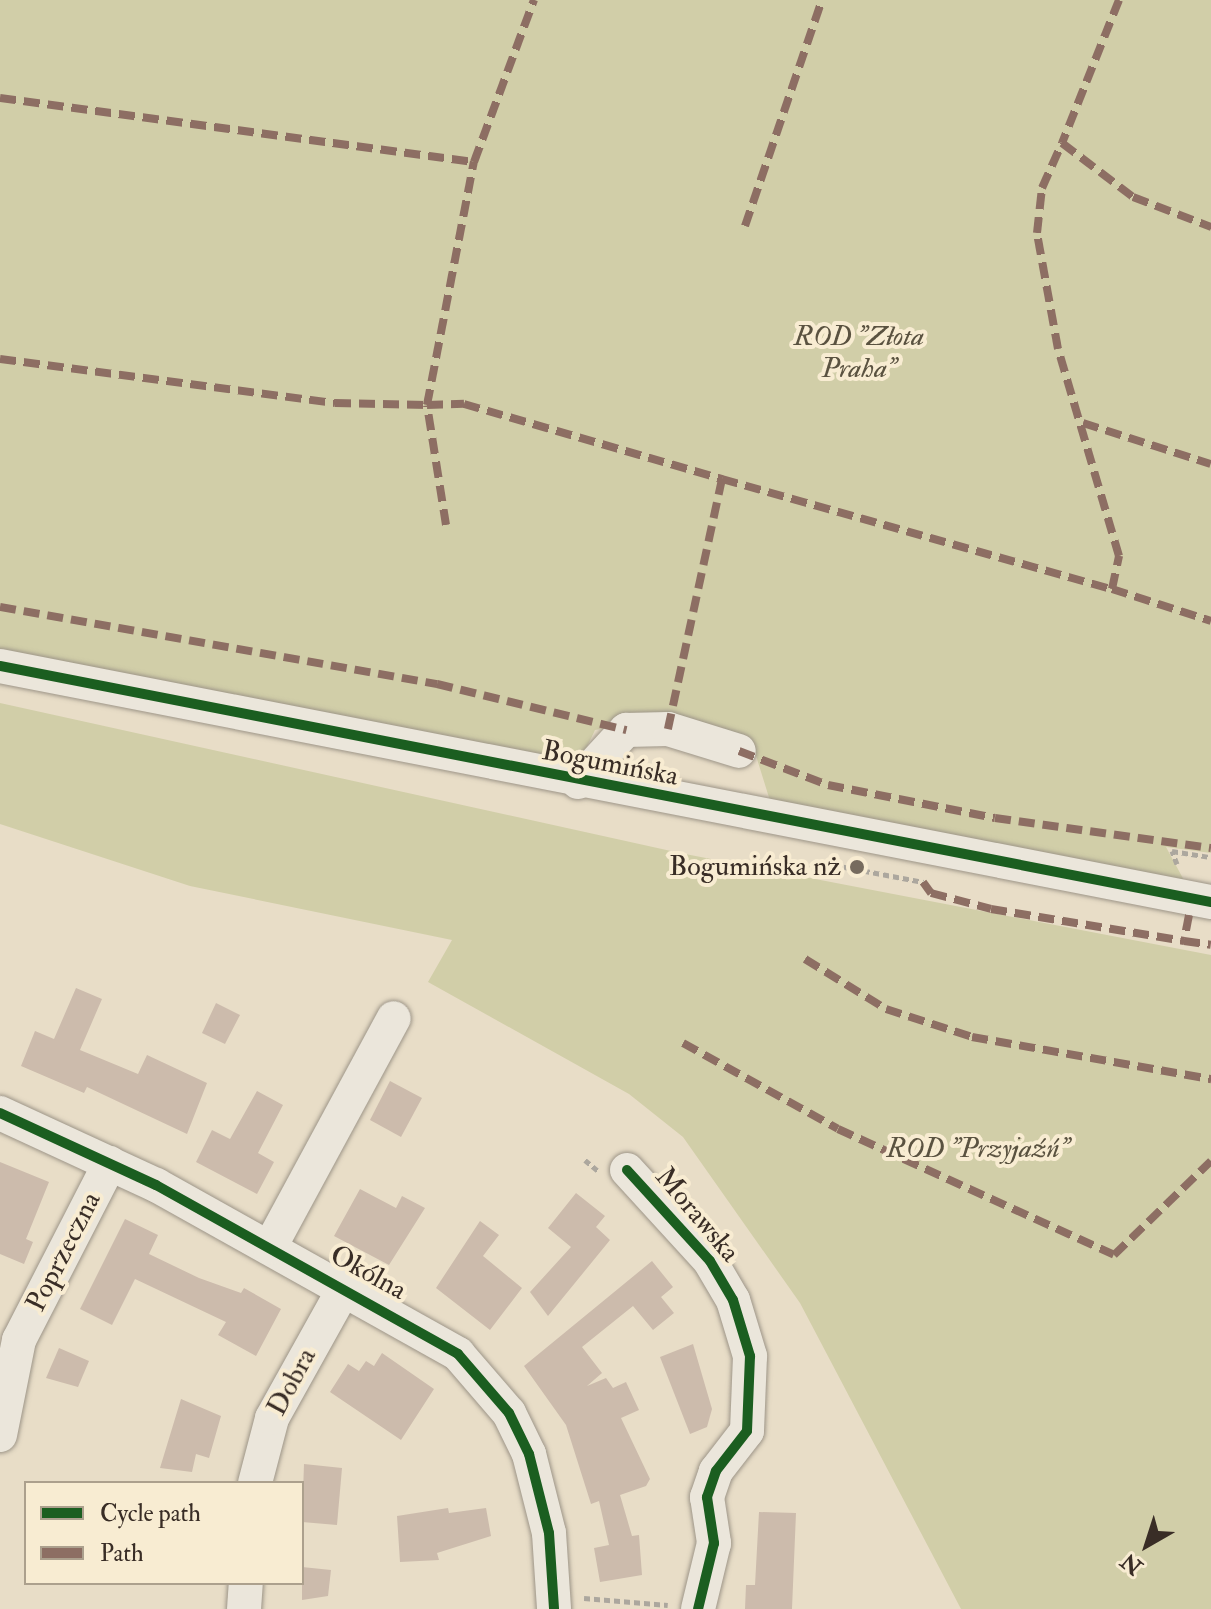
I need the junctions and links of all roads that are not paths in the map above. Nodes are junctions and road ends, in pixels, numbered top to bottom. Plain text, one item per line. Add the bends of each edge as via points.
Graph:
1 (0, 666) edge
2 (739, 751) dead end
3 (578, 782) junction
4 (1211, 902) edge
5 (394, 1018) dead end
6 (0, 1113) edge
7 (110, 1163) junction
8 (627, 1170) dead end
9 (270, 1247) junction
10 (345, 1287) junction
11 (6, 1359) edge
12 (0, 1435) edge
13 (256, 1481) edge
14 (246, 1585) edge
15 (244, 1609) edge
16 (554, 1609) edge
17 (698, 1609) edge

1 - 3 street, Bogumińska
2 - 3 street via 668,729 626,730
3 - 4 street, Bogumińska
5 - 9 street
6 - 7 street, Okólna
7 - 9 street, Okólna
7 - 11 street, Poprzeczna
8 - 17 street, Morawska via 710,1261 733,1300 750,1356 747,1431 716,1471 707,1497 714,1543
9 - 10 street, Okólna
10 - 13 street, Dobra via 272,1418
10 - 16 street, Okólna via 458,1354 509,1413 542,1496
11 - 12 street, Poprzeczna
14 - 15 street

